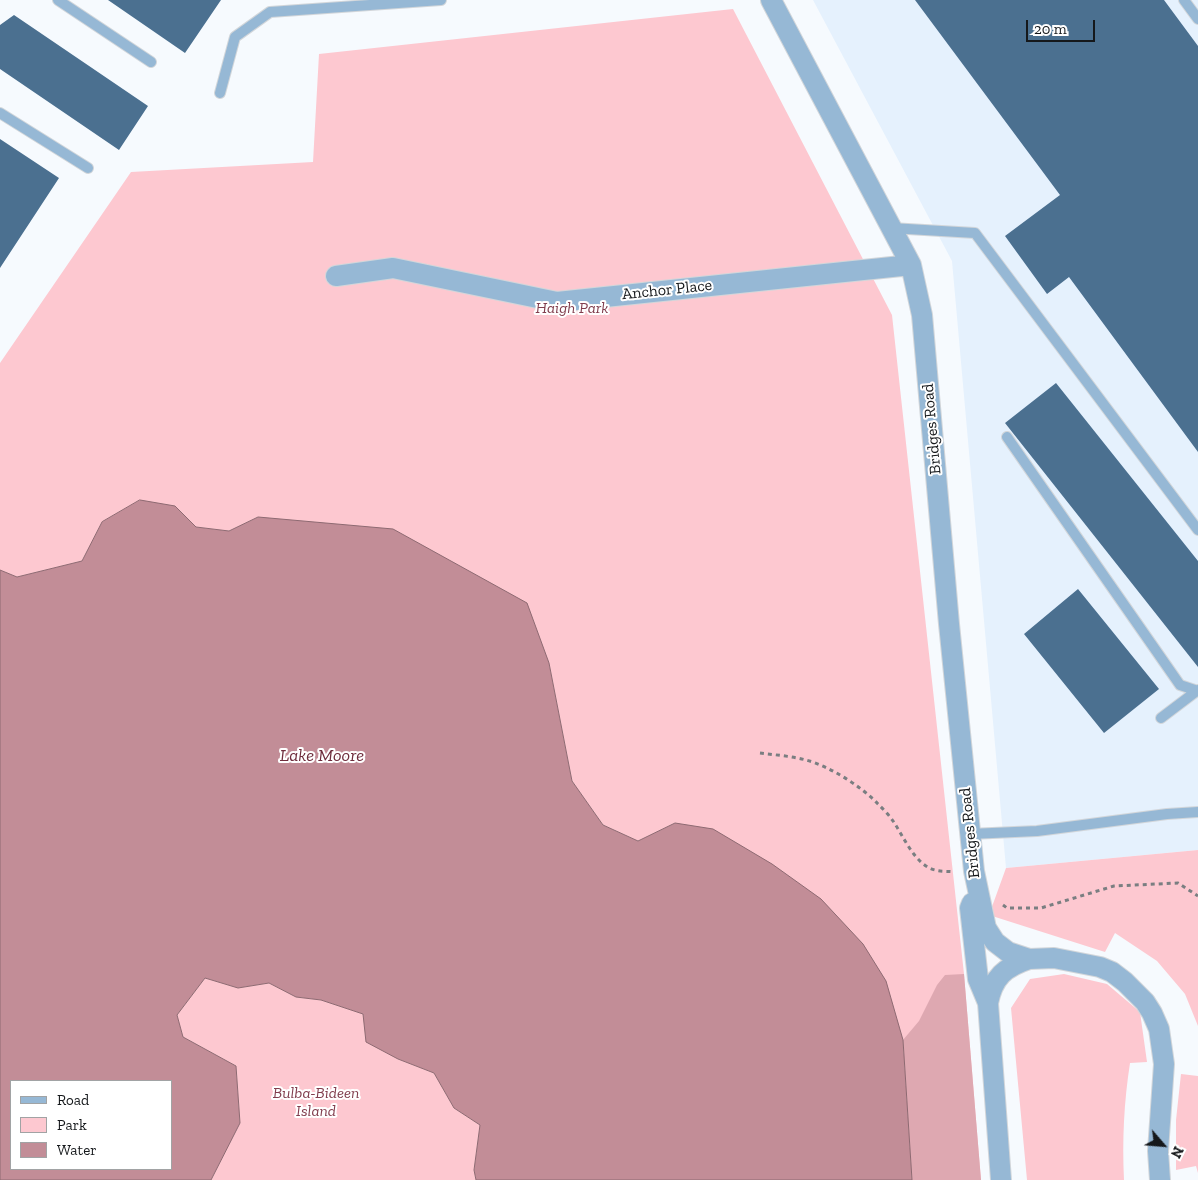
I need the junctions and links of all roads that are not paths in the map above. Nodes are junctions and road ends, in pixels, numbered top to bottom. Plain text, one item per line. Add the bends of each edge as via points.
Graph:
1 (58, 0) edge
2 (441, 0) edge
3 (771, 0) edge
4 (1184, 0) edge
5 (1198, 19) edge
6 (151, 62) dead end
7 (220, 93) dead end
8 (0, 113) edge
9 (88, 168) dead end
10 (892, 228) junction
11 (911, 265) junction
12 (336, 276) dead end
13 (1007, 437) dead end
14 (1198, 530) edge
15 (1198, 690) edge
16 (1161, 718) dead end
17 (1198, 812) edge
18 (970, 834) junction
19 (978, 892) junction
20 (1029, 959) junction
21 (988, 1003) junction
22 (1001, 1180) edge
23 (1160, 1180) edge

1 - 6 lane
2 - 7 lane via 270,12 235,38
3 - 10 street, Bridges Road
4 - 5 lane
8 - 9 lane
10 - 11 street, Bridges Road
10 - 14 lane via 975,233
11 - 12 street, Anchor Place via 557,302 393,268
11 - 18 street, Bridges Road via 922,315
13 - 15 lane via 1180,685
15 - 16 lane
17 - 18 lane via 1037,831
18 - 19 street, Bridges Road
19 - 20 street, Bridges Road via 986,928 995,942 1008,952
19 - 21 street, Bridges Road via 970,908 978,979
20 - 21 street, Bridges Road via 1012,965 1001,975 990,990
20 - 23 street, Bridges Road via 1054,958 1112,972 1136,992 1152,1013 1159,1029 1164,1064 1158,1151
21 - 22 street, Bridges Road

